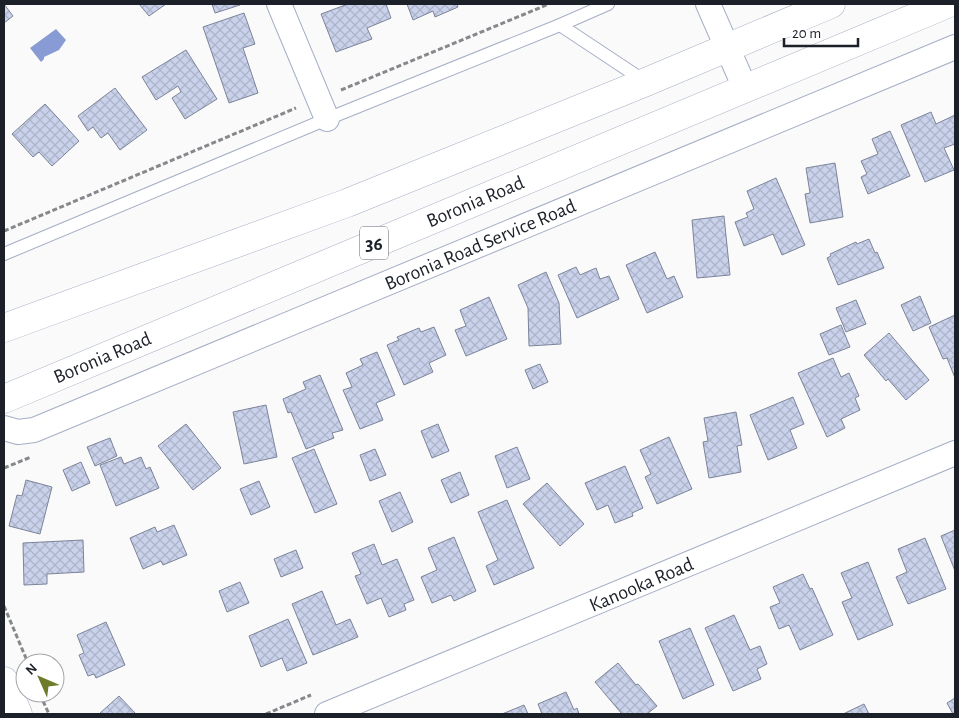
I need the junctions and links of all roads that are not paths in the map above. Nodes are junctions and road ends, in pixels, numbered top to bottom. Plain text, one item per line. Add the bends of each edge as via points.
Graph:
1 (279, 4) edge
2 (608, 4) edge
3 (708, 4) edge
4 (947, 4) edge
5 (823, 5) edge
6 (560, 25) junction
7 (955, 47) edge
8 (727, 48) junction
9 (646, 82) junction
10 (745, 88) junction
11 (328, 119) junction
12 (4, 254) edge
13 (4, 328) edge
14 (4, 399) edge
15 (4, 428) edge
16 (955, 453) edge
17 (4, 680) edge
18 (18, 714) edge
19 (327, 714) edge

1 - 11 street
2 - 6 lane
3 - 8 street
4 - 10 main road, Boronia Road / 36
5 - 8 main road, 36
6 - 9 lane
6 - 11 lane
7 - 15 street, Boronia Road Service Road via 34,430 18,432
8 - 9 main road, 36
8 - 10 street
9 - 13 main road, 36 via 347,203
10 - 14 main road, Boronia Road / 36
11 - 12 lane
16 - 19 street, Kanooka Road
17 - 18 main road

